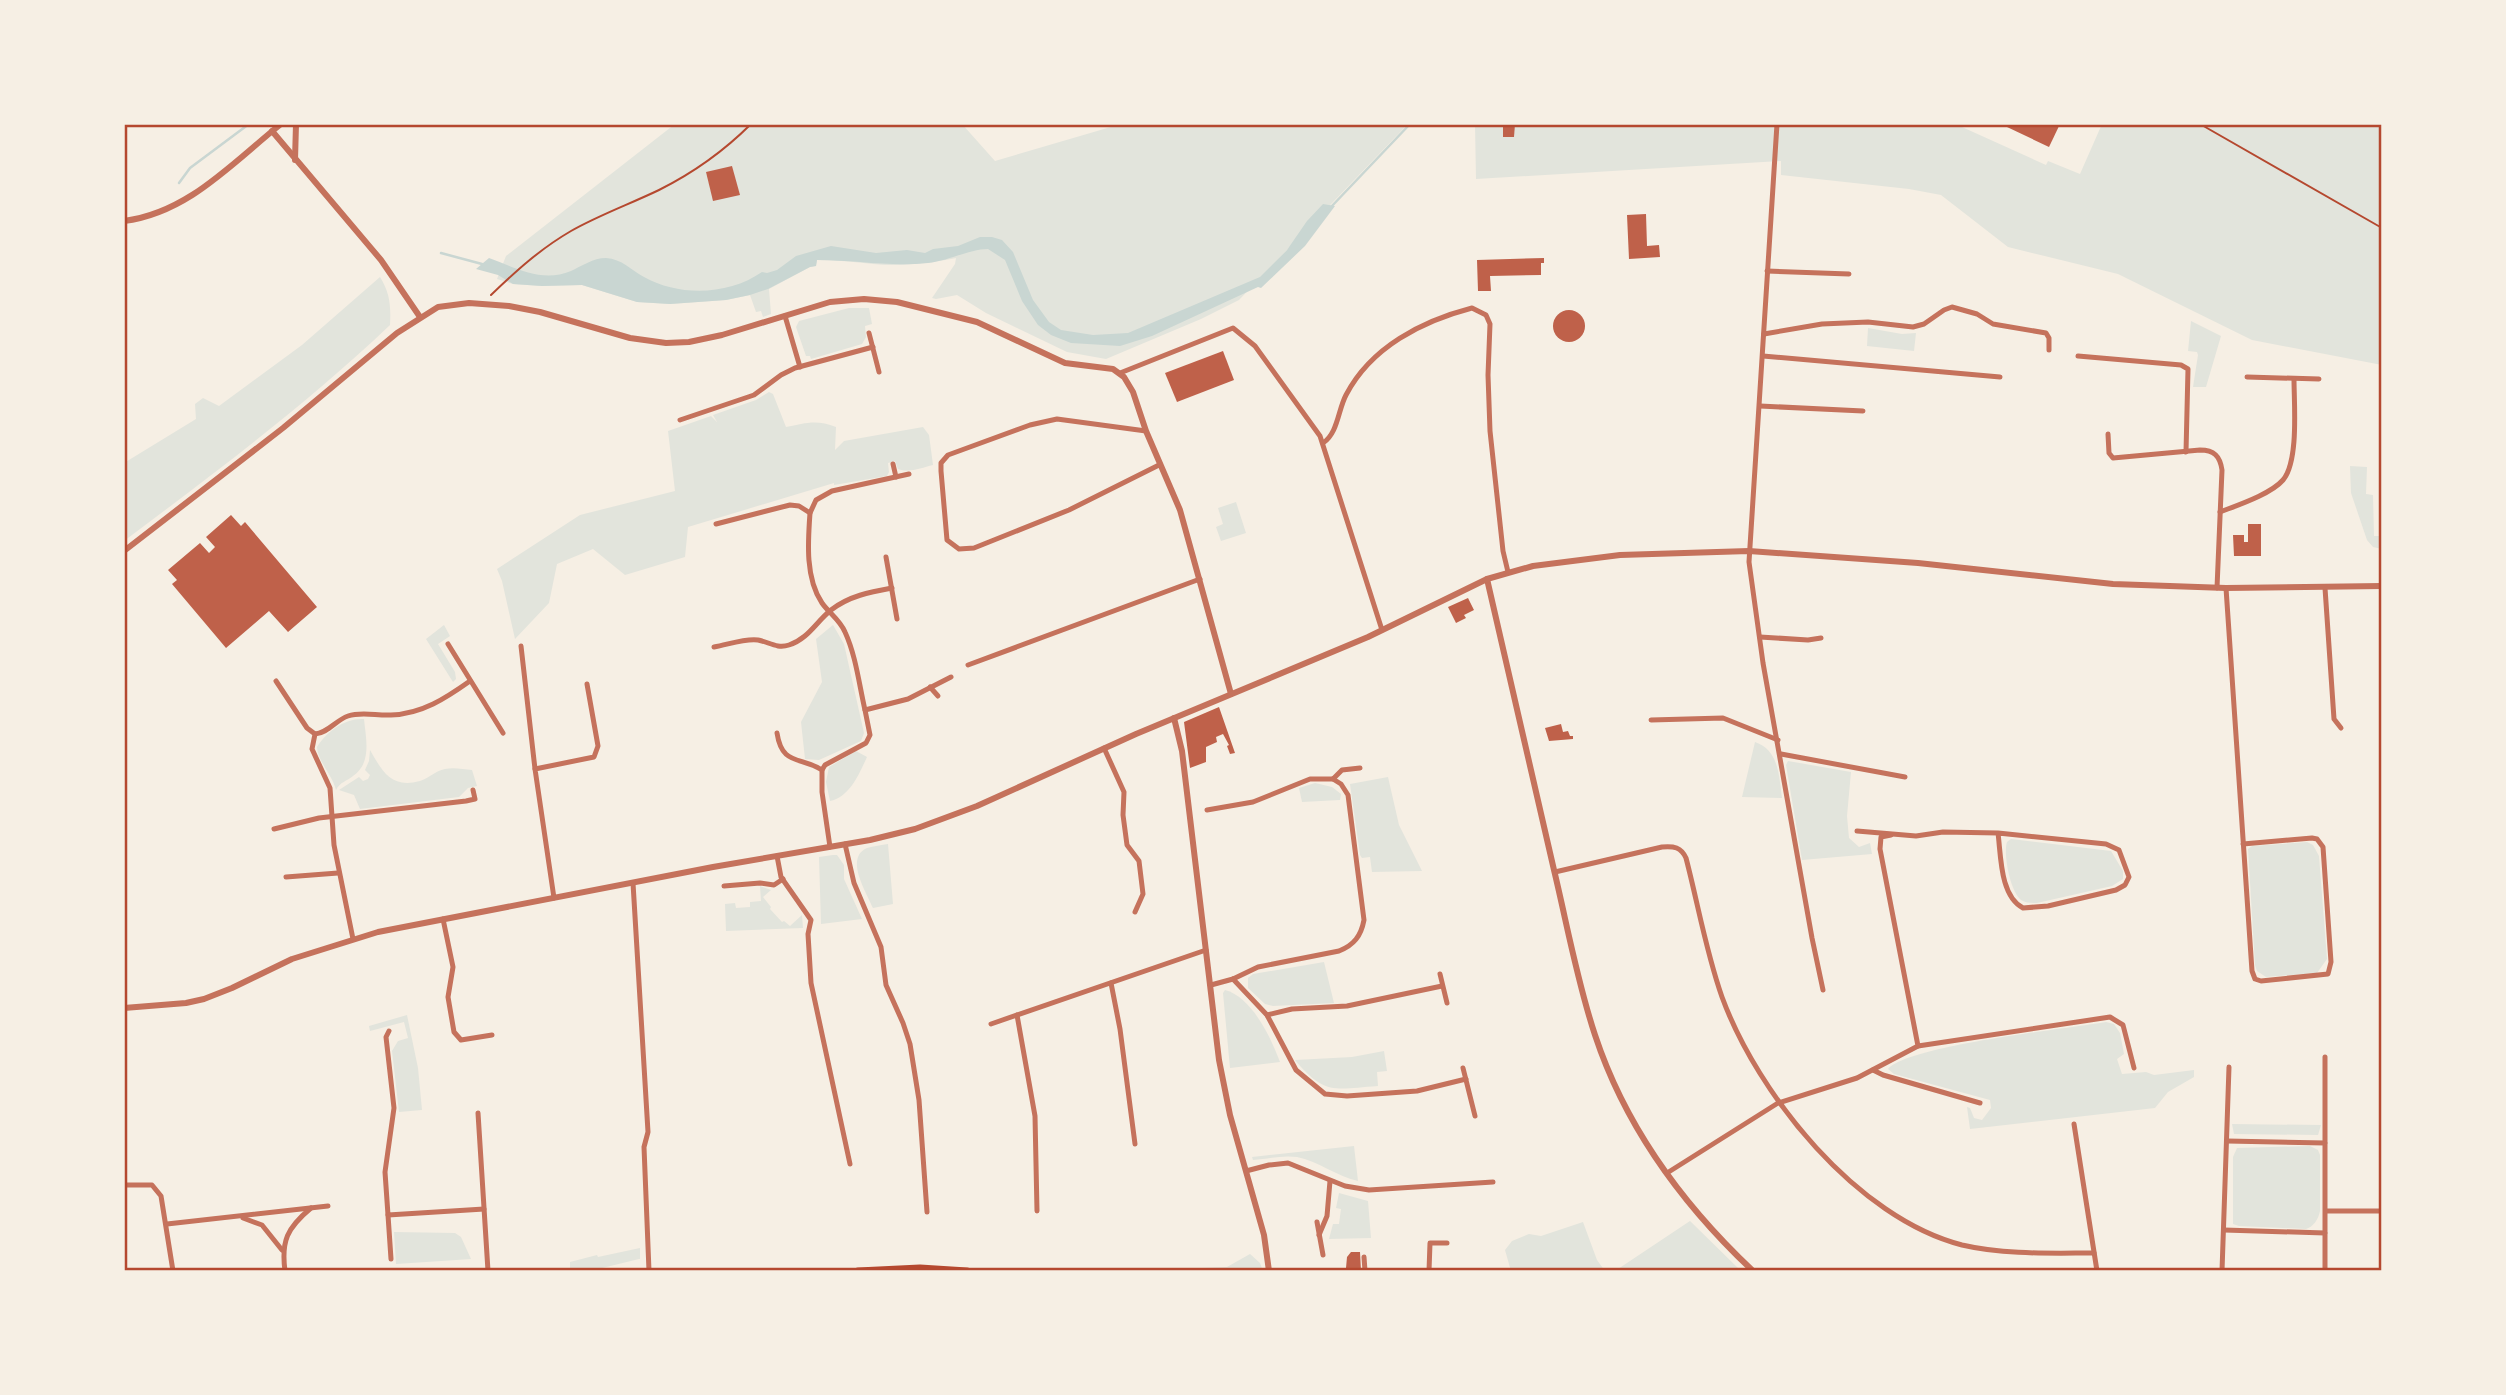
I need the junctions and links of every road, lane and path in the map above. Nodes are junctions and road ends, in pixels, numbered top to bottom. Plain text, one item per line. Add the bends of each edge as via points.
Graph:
1 (281, 124) edge
2 (296, 124) edge
3 (751, 124) edge
4 (1777, 124) edge
5 (2200, 124) edge
6 (272, 131) junction
7 (295, 160) junction
8 (124, 222) edge
9 (2382, 229) edge
10 (1767, 271) junction
11 (1849, 274) dead end
12 (484, 304) junction
13 (785, 316) junction
14 (420, 317) junction
15 (869, 333) dead end
16 (1764, 334) junction
17 (873, 347) junction
18 (2049, 350) dead end
19 (1763, 356) junction
20 (2078, 356) dead end
21 (800, 367) junction
22 (879, 372) dead end
23 (1120, 373) junction
24 (2000, 377) dead end
25 (2247, 377) dead end
26 (2294, 379) junction
27 (2319, 379) dead end
28 (1760, 406) junction
29 (1863, 411) dead end
30 (680, 420) dead end
31 (1146, 431) junction
32 (2108, 433) dead end
33 (1323, 443) junction
34 (2186, 452) junction
35 (892, 464) dead end
36 (1159, 465) junction
37 (909, 474) dead end
38 (896, 477) junction
39 (2220, 512) junction
40 (810, 513) junction
41 (716, 524) dead end
42 (124, 551) edge
43 (1749, 551) junction
44 (886, 557) dead end
45 (1508, 572) junction
46 (1199, 579) junction
47 (1487, 579) junction
48 (2382, 586) edge
49 (892, 588) junction
50 (2217, 588) junction
51 (2227, 588) junction
52 (2325, 588) junction
53 (830, 611) junction
54 (897, 619) dead end
55 (1382, 630) junction
56 (1759, 637) junction
57 (1821, 638) dead end
58 (447, 644) dead end
59 (521, 646) dead end
60 (715, 647) dead end
61 (968, 665) dead end
62 (951, 677) dead end
63 (276, 681) dead end
64 (470, 681) junction
65 (587, 684) dead end
66 (930, 687) junction
67 (1231, 694) junction
68 (938, 696) dead end
69 (865, 710) junction
70 (1174, 718) junction
71 (1651, 720) dead end
72 (2341, 728) dead end
73 (503, 733) dead end
74 (777, 733) dead end
75 (315, 734) junction
76 (1778, 740) junction
77 (1104, 748) junction
78 (1780, 754) junction
79 (1360, 768) dead end
80 (535, 769) junction
81 (822, 770) junction
82 (1905, 777) dead end
83 (1333, 779) junction
84 (473, 790) dead end
85 (1207, 810) dead end
86 (331, 817) junction
87 (274, 829) dead end
88 (1857, 831) dead end
89 (1998, 833) junction
90 (1891, 835) junction
91 (845, 844) junction
92 (2243, 844) junction
93 (830, 847) junction
94 (777, 856) junction
95 (1555, 872) junction
96 (338, 873) junction
97 (286, 877) dead end
98 (783, 879) junction
99 (633, 883) junction
100 (724, 886) dead end
101 (554, 898) junction
102 (1135, 912) dead end
103 (443, 919) junction
104 (353, 939) junction
105 (1206, 950) junction
106 (1440, 974) dead end
107 (1233, 979) junction
108 (1111, 982) junction
109 (1211, 985) junction
110 (1442, 986) junction
111 (1824, 990) dead end
112 (1447, 1003) dead end
113 (124, 1008) edge
114 (1017, 1015) junction
115 (1267, 1015) junction
116 (991, 1024) dead end
117 (389, 1031) dead end
118 (492, 1035) dead end
119 (1918, 1046) junction
120 (2325, 1058) dead end
121 (2229, 1067) dead end
122 (1463, 1068) dead end
123 (2134, 1068) dead end
124 (1872, 1070) junction
125 (1466, 1079) junction
126 (1778, 1103) junction
127 (1980, 1103) dead end
128 (478, 1113) dead end
129 (1475, 1116) dead end
130 (2074, 1124) dead end
131 (2228, 1141) junction
132 (2325, 1143) junction
133 (1135, 1144) dead end
134 (850, 1164) dead end
135 (1246, 1171) junction
136 (1667, 1174) junction
137 (1330, 1181) junction
138 (1493, 1182) dead end
139 (124, 1185) edge
140 (328, 1206) dead end
141 (311, 1208) junction
142 (484, 1209) junction
143 (1037, 1211) dead end
144 (2382, 1211) edge
145 (927, 1212) dead end
146 (2326, 1212) junction
147 (388, 1216) junction
148 (240, 1217) junction
149 (1317, 1222) dead end
150 (167, 1224) junction
151 (2224, 1230) junction
152 (2325, 1233) junction
153 (1319, 1235) junction
154 (1447, 1243) dead end
155 (282, 1250) junction
156 (2094, 1253) junction
157 (1322, 1255) dead end
158 (1364, 1257) dead end
159 (391, 1259) dead end
160 (173, 1271) edge
161 (285, 1271) edge
162 (488, 1271) edge
163 (649, 1271) edge
164 (858, 1271) edge
165 (967, 1271) edge
166 (1269, 1271) edge
167 (1365, 1271) edge
168 (1429, 1271) edge
169 (1753, 1271) edge
170 (2097, 1271) edge
171 (2222, 1271) edge
172 (2325, 1271) edge

1 - 6 street
2 - 7 street
3 - 12 path via 703,165 542,248
4 - 10 street
5 - 9 path
6 - 7 street
6 - 8 street via 189,199 153,216
7 - 14 street via 381,260
10 - 11 street
10 - 16 street
12 - 13 street via 540,312 657,343 706,339
12 - 14 street via 443,306
13 - 21 street
13 - 23 street via 830,302 897,302 981,323 1065,363
14 - 42 street
15 - 17 street
16 - 18 street via 1842,323 1913,327 1952,307 2000,326 2043,332 2049,338
16 - 19 street
17 - 21 street
17 - 22 street
19 - 24 street
19 - 28 street
20 - 34 street via 2188,369
21 - 30 street via 754,395
23 - 31 street via 1130,386
23 - 33 street via 1233,328 1255,346
25 - 26 street
26 - 27 street
26 - 39 street via 2288,472 2277,485
28 - 29 street
28 - 43 street
31 - 36 street
31 - 36 street via 1057,419 948,455 941,463 947,540 959,549 974,548 1053,517
32 - 34 street via 2113,458
33 - 45 street via 1332,434 1346,395 1371,362 1404,335 1472,308 1486,315 1490,324 1490,431
33 - 55 street
34 - 39 street via 2207,450 2218,456
35 - 38 street
36 - 46 street via 1180,510
37 - 38 street
38 - 40 street via 820,496
39 - 50 street
40 - 41 street via 790,505
40 - 53 street via 809,562 818,593
43 - 45 street via 1602,557
43 - 50 street via 2077,581
43 - 56 street
44 - 49 street
45 - 47 street
46 - 61 street
46 - 67 street
47 - 55 street
47 - 95 street
48 - 52 street
49 - 53 street via 861,595
49 - 54 street
50 - 51 street
51 - 52 street
51 - 92 street
52 - 72 street via 2334,719
53 - 60 street via 805,637 789,645 752,640
53 - 69 street via 852,649
55 - 67 street
56 - 57 street
56 - 76 street
58 - 64 street
59 - 80 street
62 - 66 street
63 - 75 street
64 - 73 street
64 - 75 street via 419,710 351,715
65 - 80 street via 597,753
66 - 68 street
66 - 69 street via 901,702
67 - 70 street
69 - 81 street via 870,732 866,743
70 - 77 street
70 - 105 street
71 - 76 street via 1723,718
74 - 81 street via 779,748 789,758
75 - 86 street via 312,749 329,784
76 - 78 street
77 - 91 street via 943,819 903,833
77 - 102 street via 1124,792 1127,845 1139,861 1143,894
78 - 82 street
78 - 111 street
79 - 83 street via 1342,770
80 - 101 street
81 - 93 street
83 - 85 street via 1310,779 1253,803
83 - 107 street via 1348,795 1364,916 1360,934 1339,951 1258,967
84 - 86 street via 475,799 466,801
86 - 87 street
86 - 96 street
88 - 90 street
89 - 89 street via 2111,846 2119,850 2129,877 2116,890 2022,908 2009,894
89 - 90 street
90 - 119 street via 1881,837 1880,849
91 - 93 street
91 - 145 street via 854,883 881,947 886,985 910,1044
92 - 92 street via 2255,979 2328,974 2331,962 2320,842 2312,838
93 - 94 street
94 - 98 street
94 - 99 street
95 - 126 street via 1662,846 1681,850 1725,1002
95 - 136 street via 1587,1010 1603,1057
96 - 97 street
96 - 104 street
98 - 100 street via 774,885
98 - 134 street via 811,920 811,983
99 - 101 street
99 - 163 street via 648,1132 644,1147
101 - 103 street
103 - 104 street
103 - 118 street via 453,967 448,997 454,1032 461,1040
104 - 113 street via 292,959 207,999
105 - 108 street
105 - 109 street
106 - 110 street
107 - 109 street
107 - 115 street
108 - 114 street
108 - 133 street
109 - 135 street via 1224,1088
110 - 112 street
110 - 115 street via 1347,1006
114 - 116 street
114 - 143 street via 1035,1116
115 - 125 street via 1293,1065 1325,1094 1417,1091
117 - 147 street via 394,1108 386,1153
119 - 123 street via 2110,1017 2123,1025
119 - 124 street
120 - 132 street
121 - 131 street
122 - 125 street
124 - 126 street
124 - 127 street
125 - 129 street
126 - 136 street
126 - 156 street via 1835,1166 1915,1227 1986,1250
128 - 142 street
130 - 156 street
131 - 132 street
131 - 151 street
132 - 146 street
135 - 137 street via 1288,1163
135 - 166 street
136 - 169 street via 1703,1220
137 - 138 street via 1369,1190
137 - 153 street via 1327,1216
139 - 150 street via 157,1189
140 - 141 street
141 - 148 street
141 - 155 street via 291,1228
142 - 147 street
142 - 162 street
144 - 146 street
146 - 152 street
147 - 159 street
148 - 150 street
148 - 155 street via 262,1225
149 - 153 street
150 - 160 street
151 - 152 street
151 - 171 street
152 - 172 street
153 - 157 street
154 - 168 street via 1430,1243
155 - 161 street
156 - 170 street
158 - 167 street
164 - 165 main road

